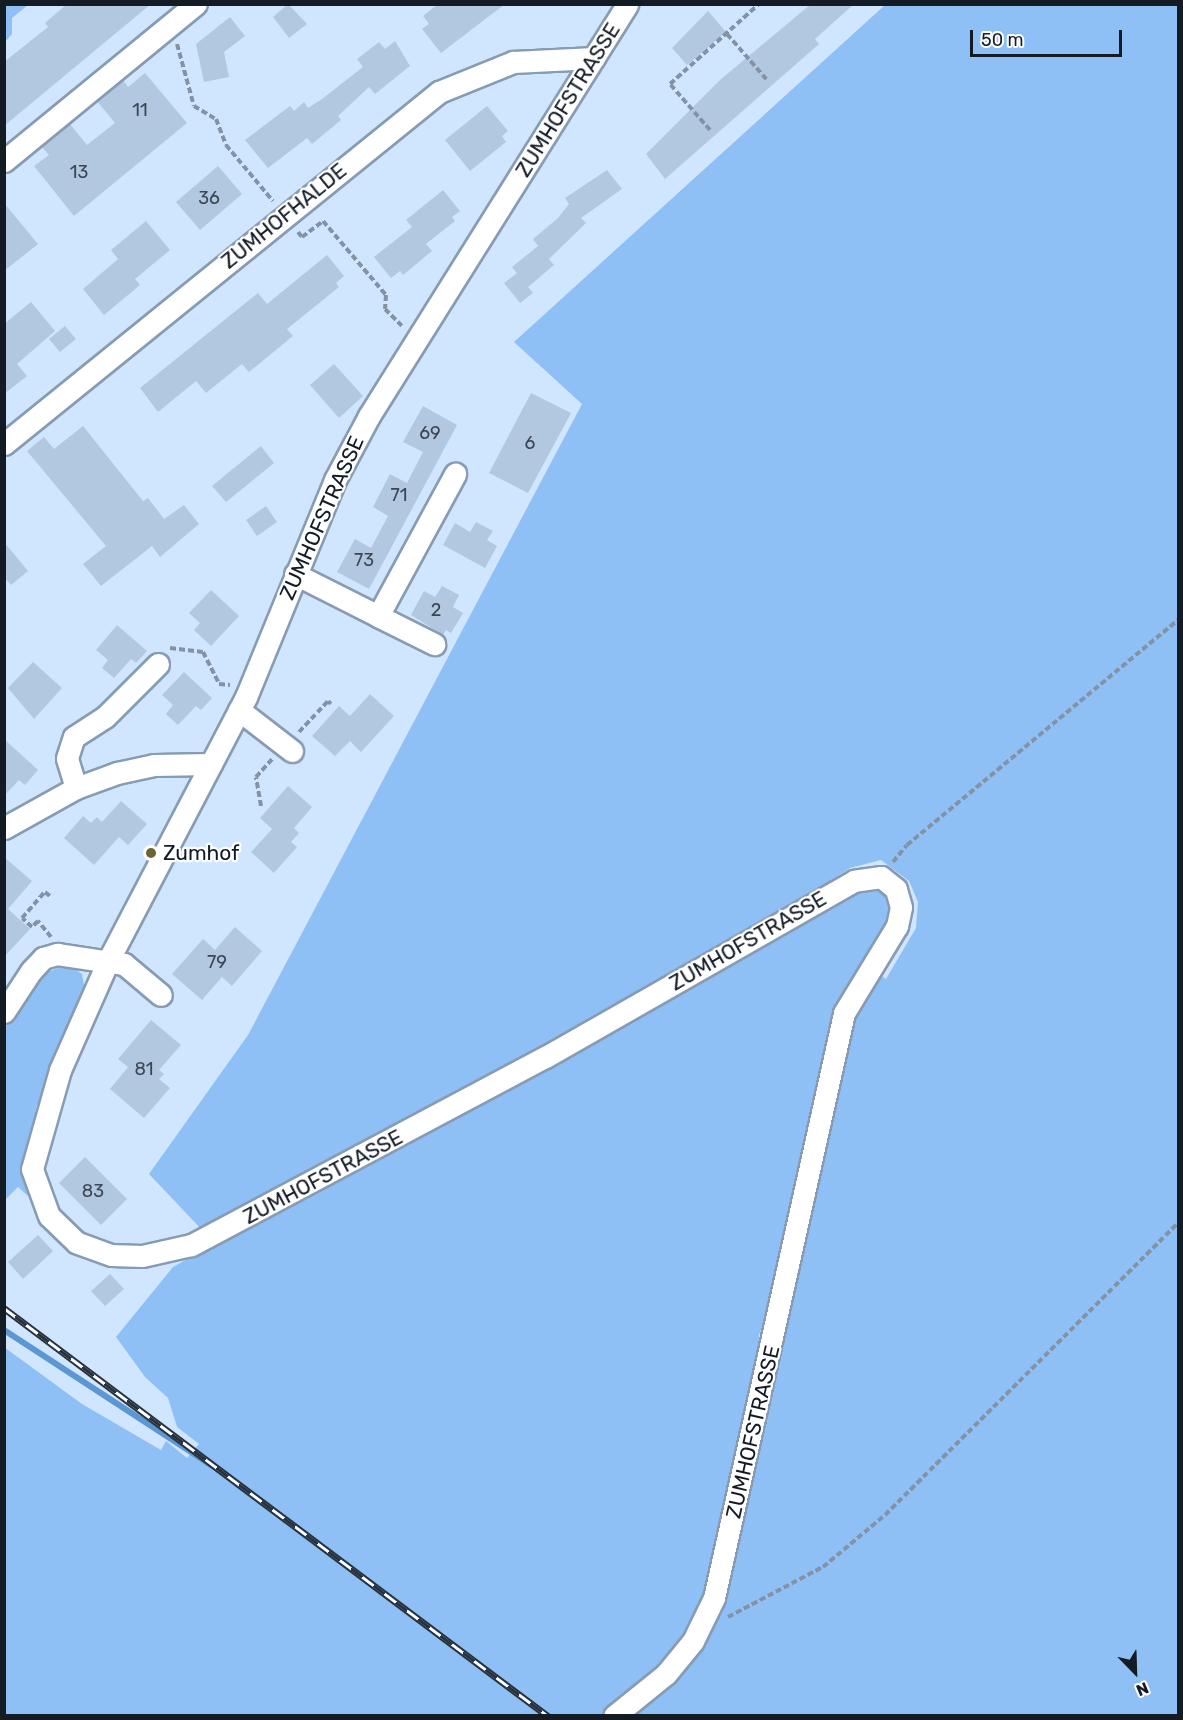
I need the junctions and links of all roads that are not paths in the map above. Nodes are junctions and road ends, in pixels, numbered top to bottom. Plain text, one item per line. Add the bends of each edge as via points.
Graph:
1 (196, 4) edge
2 (627, 4) edge
3 (594, 58) junction
4 (4, 161) edge
5 (4, 444) edge
6 (454, 474) dead end
7 (296, 574) junction
8 (378, 616) junction
9 (434, 644) dead end
10 (158, 656) road end
11 (239, 710) junction
12 (292, 751) dead end
13 (211, 764) junction
14 (75, 788) junction
15 (4, 828) edge
16 (109, 959) junction
17 (161, 995) dead end
18 (4, 1012) edge
19 (614, 1716) edge

1 - 4 street
2 - 3 street, ZUMHOFSTRASSE
3 - 5 street, ZUMHOFHALDE via 513,62 439,92
3 - 7 street, ZUMHOFSTRASSE via 369,416 335,480
6 - 8 street
7 - 8 street
7 - 11 street, ZUMHOFSTRASSE
8 - 9 street
10 - 14 street via 105,717 74,737 67,758
11 - 12 street
11 - 13 street, ZUMHOFSTRASSE
13 - 14 street via 134,768
13 - 16 street, ZUMHOFSTRASSE
14 - 15 street
16 - 17 street via 124,964
16 - 18 street via 57,954 43,958
16 - 19 street, ZUMHOFSTRASSE via 60,1070 32,1169 49,1216 76,1242 111,1255 142,1257 191,1245 239,1222 545,1057 854,881 881,877 896,889 901,907 897,926 844,1013 724,1559 704,1622 666,1674

